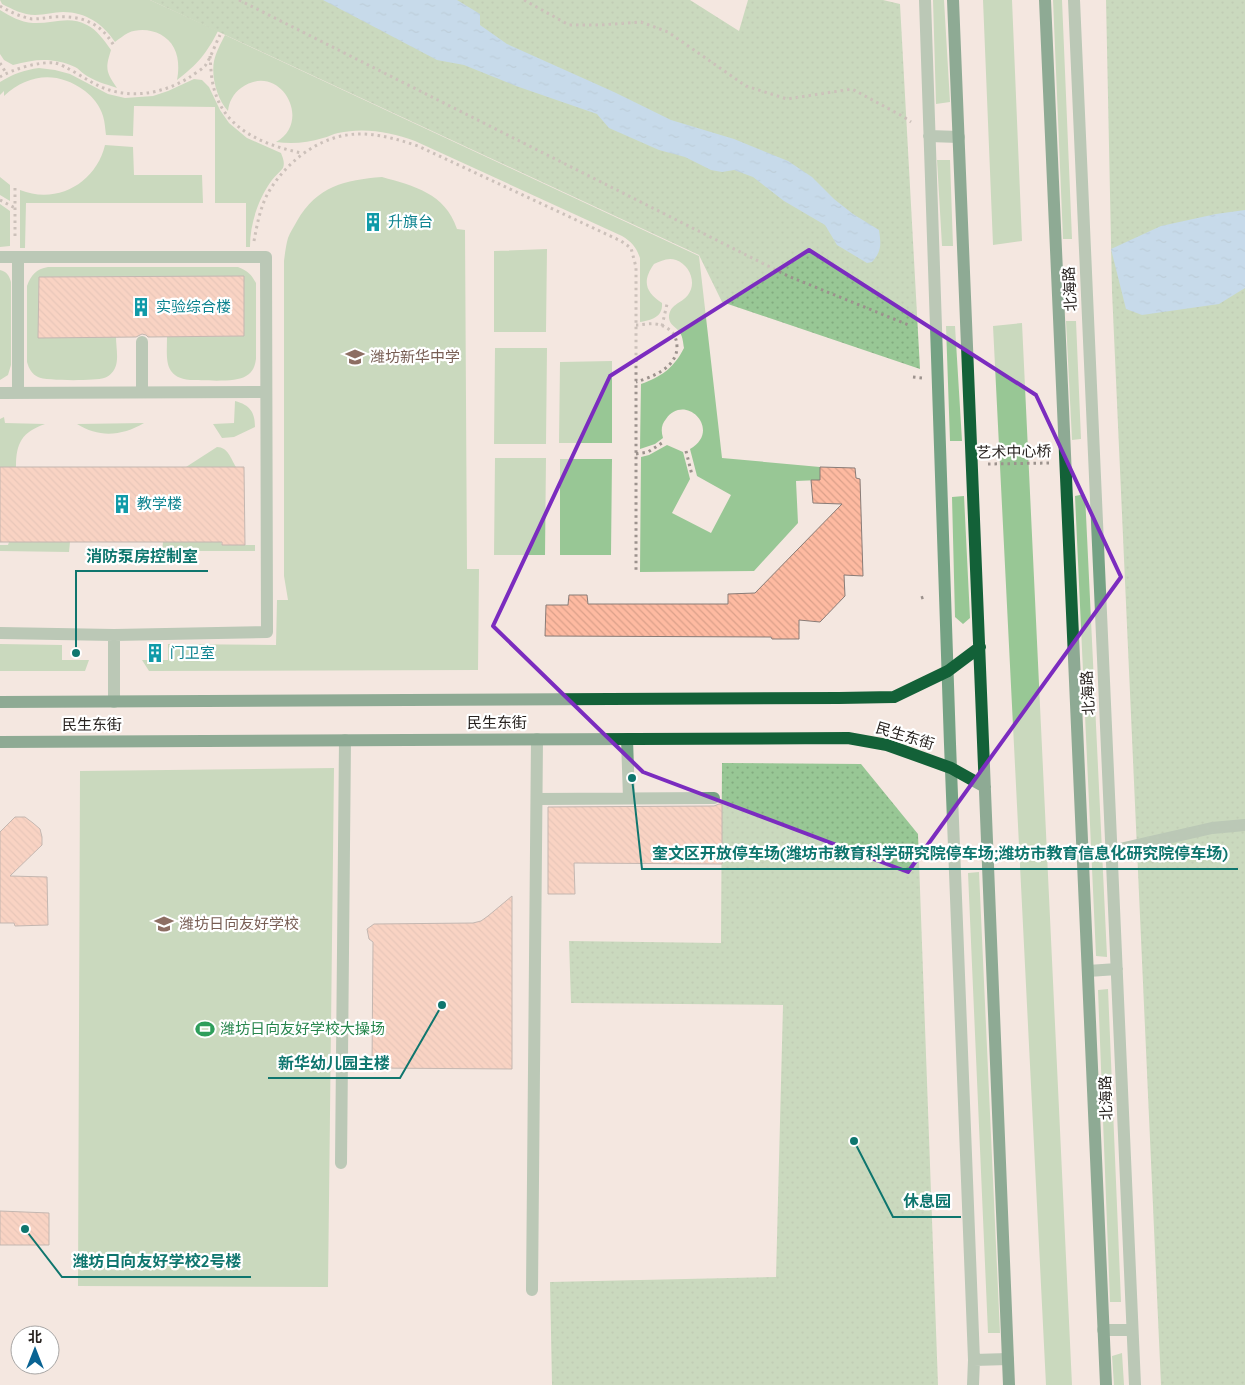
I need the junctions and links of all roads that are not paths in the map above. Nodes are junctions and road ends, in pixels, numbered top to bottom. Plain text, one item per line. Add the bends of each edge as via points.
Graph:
1 (925, 0) edge
2 (954, 0) edge
3 (1045, 0) edge
4 (1074, 0) edge
5 (929, 136) junction
6 (959, 137) junction
7 (0, 257) edge
8 (17, 257) junction
9 (142, 342) dead end
10 (142, 392) junction
11 (266, 392) junction
12 (0, 393) edge
13 (18, 393) junction
14 (0, 633) edge
15 (114, 635) junction
16 (980, 647) junction
17 (948, 671) junction
18 (0, 702) edge
19 (114, 702) junction
20 (537, 739) junction
21 (627, 739) junction
22 (344, 740) junction
23 (0, 742) edge
24 (951, 768) junction
25 (985, 787) junction
26 (629, 798) junction
27 (714, 798) dead end
28 (536, 799) junction
29 (1245, 825) edge
30 (1112, 851) junction
31 (1117, 969) junction
32 (1088, 971) junction
33 (342, 1163) dead end
34 (532, 1290) dead end
35 (1103, 1330) junction
36 (1132, 1330) junction
37 (1008, 1359) junction
38 (974, 1360) junction
39 (973, 1385) edge
40 (1009, 1385) edge
41 (1106, 1385) edge
42 (1135, 1385) edge

1 - 5 street
2 - 6 main road
3 - 32 main road, 北海路
4 - 30 street, 北海路
5 - 6 street
5 - 17 street
6 - 16 main road
7 - 8 street
8 - 11 street via 266,257
8 - 13 street
9 - 10 street
10 - 11 street
10 - 13 street
11 - 15 street via 267,632
12 - 13 street
14 - 15 street
15 - 19 street
16 - 17 main road, 民生东街
16 - 25 main road
17 - 19 main road, 民生东街 via 894,697
17 - 24 street
18 - 19 main road, 民生东街
20 - 21 main road, 民生东街
20 - 22 main road, 民生东街
20 - 28 street
21 - 24 main road, 民生东街 via 848,738 887,745
21 - 26 street
22 - 23 main road, 民生东街
22 - 33 street
24 - 25 main road, 民生东街
24 - 38 street
25 - 37 main road
26 - 27 street
26 - 28 street
28 - 34 street
29 - 30 street via 1212,828
30 - 31 street, 北海路
31 - 32 street
31 - 36 street, 北海路
32 - 35 main road, 北海路
35 - 36 street
35 - 41 main road, 北海路
36 - 42 street, 北海路
37 - 38 street
37 - 40 main road
38 - 39 street

